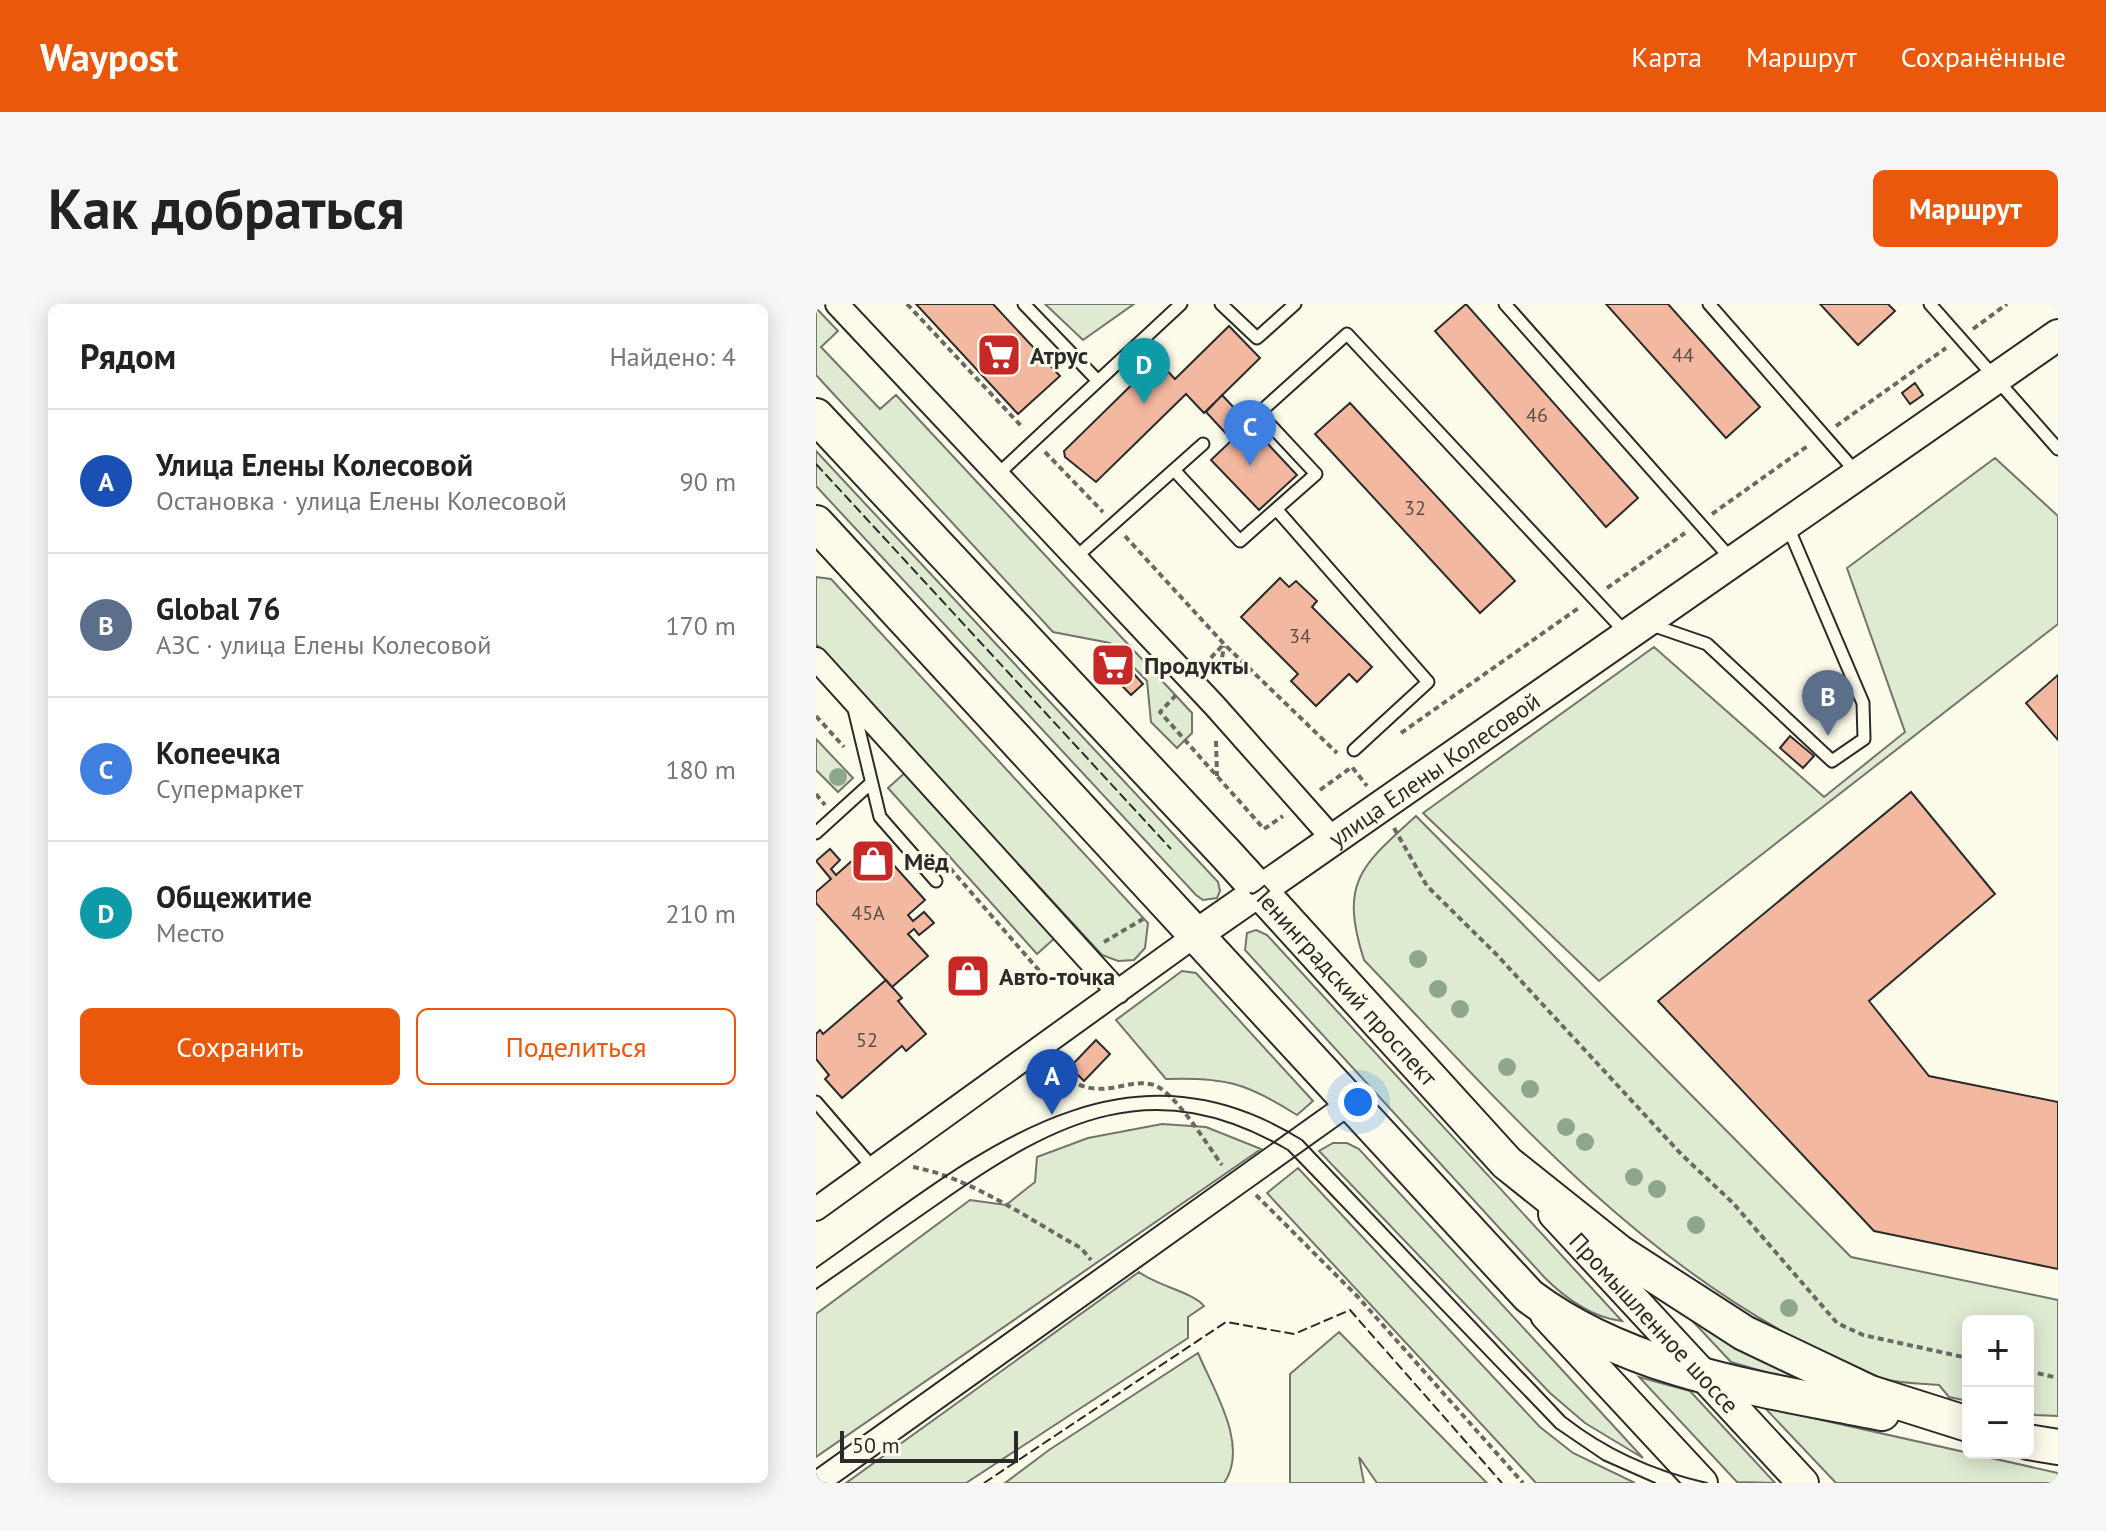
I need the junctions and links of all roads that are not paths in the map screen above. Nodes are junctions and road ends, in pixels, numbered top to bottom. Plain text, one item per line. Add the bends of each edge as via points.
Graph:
1 (837, 304) edge
2 (1024, 304) edge
3 (1181, 304) edge
4 (1221, 304) edge
5 (1295, 304) edge
6 (1505, 304) edge
7 (1709, 304) edge
8 (1930, 304) edge
9 (2058, 335) edge
10 (1995, 378) junction
11 (1098, 381) junction
12 (816, 416) edge
13 (1203, 444) dead end
14 (2058, 449) edge
15 (1174, 470) junction
16 (997, 475) junction
17 (1859, 475) junction
18 (1277, 510) junction
19 (1787, 526) junction
20 (820, 536) edge
21 (1074, 559) junction
22 (1734, 563) junction
23 (1639, 630) junction
24 (816, 659) edge
25 (851, 697) junction
26 (1354, 750) dead end
27 (871, 783) junction
28 (816, 833) edge
29 (1333, 839) junction
30 (936, 881) dead end
31 (1258, 890) junction
32 (1196, 935) junction
33 (1118, 992) junction
34 (816, 1102) edge
35 (1351, 1102) junction
36 (1507, 1163) junction
37 (874, 1169) junction
38 (816, 1209) edge
39 (1529, 1296) junction
40 (1701, 1374) junction
41 (1962, 1425) edge
42 (1962, 1426) edge
43 (817, 1483) edge
44 (1702, 1483) edge
45 (1803, 1483) edge

1 - 16 street
2 - 11 lane
3 - 11 lane
4 - 5 lane via 1257,338
6 - 22 lane
7 - 17 lane
8 - 10 lane
9 - 10 street, улица Елены Колесовой
10 - 14 lane
10 - 17 street, улица Елены Колесовой
11 - 16 lane
12 - 31 main road, Ленинградский проспект
13 - 15 lane
15 - 18 lane via 1240,541
15 - 21 lane
16 - 21 street
17 - 19 street, улица Елены Колесовой
18 - 23 lane via 1316,474 1259,413 1347,334 1593,598
18 - 26 lane via 1428,682
19 - 22 street, улица Елены Колесовой
19 - 23 lane via 1863,703 1864,739 1832,761 1707,644
20 - 32 main road, Ленинградский проспект
21 - 29 street
22 - 23 street, улица Елены Колесовой
23 - 29 street, улица Елены Колесовой
24 - 25 street
25 - 27 lane
25 - 33 street
27 - 28 lane
27 - 30 lane via 880,817
29 - 31 street, улица Елены Колесовой
31 - 32 street, улица Елены Колесовой
31 - 36 main road, Ленинградский проспект
32 - 33 street, улица Елены Колесовой
32 - 35 main road, Ленинградский проспект
33 - 37 street, улица Елены Колесовой
34 - 37 lane
35 - 39 main road, Ленинградский проспект
35 - 43 street
36 - 40 street, Промышленное шоссе
36 - 41 main road, Ленинградский проспект via 1620,1253 1744,1333 1870,1393
37 - 38 street, улица Елены Колесовой
39 - 40 main road, Ленинградский проспект via 1589,1336
39 - 44 street
40 - 42 main road, Ленинградский проспект
40 - 45 street, Промышленное шоссе

